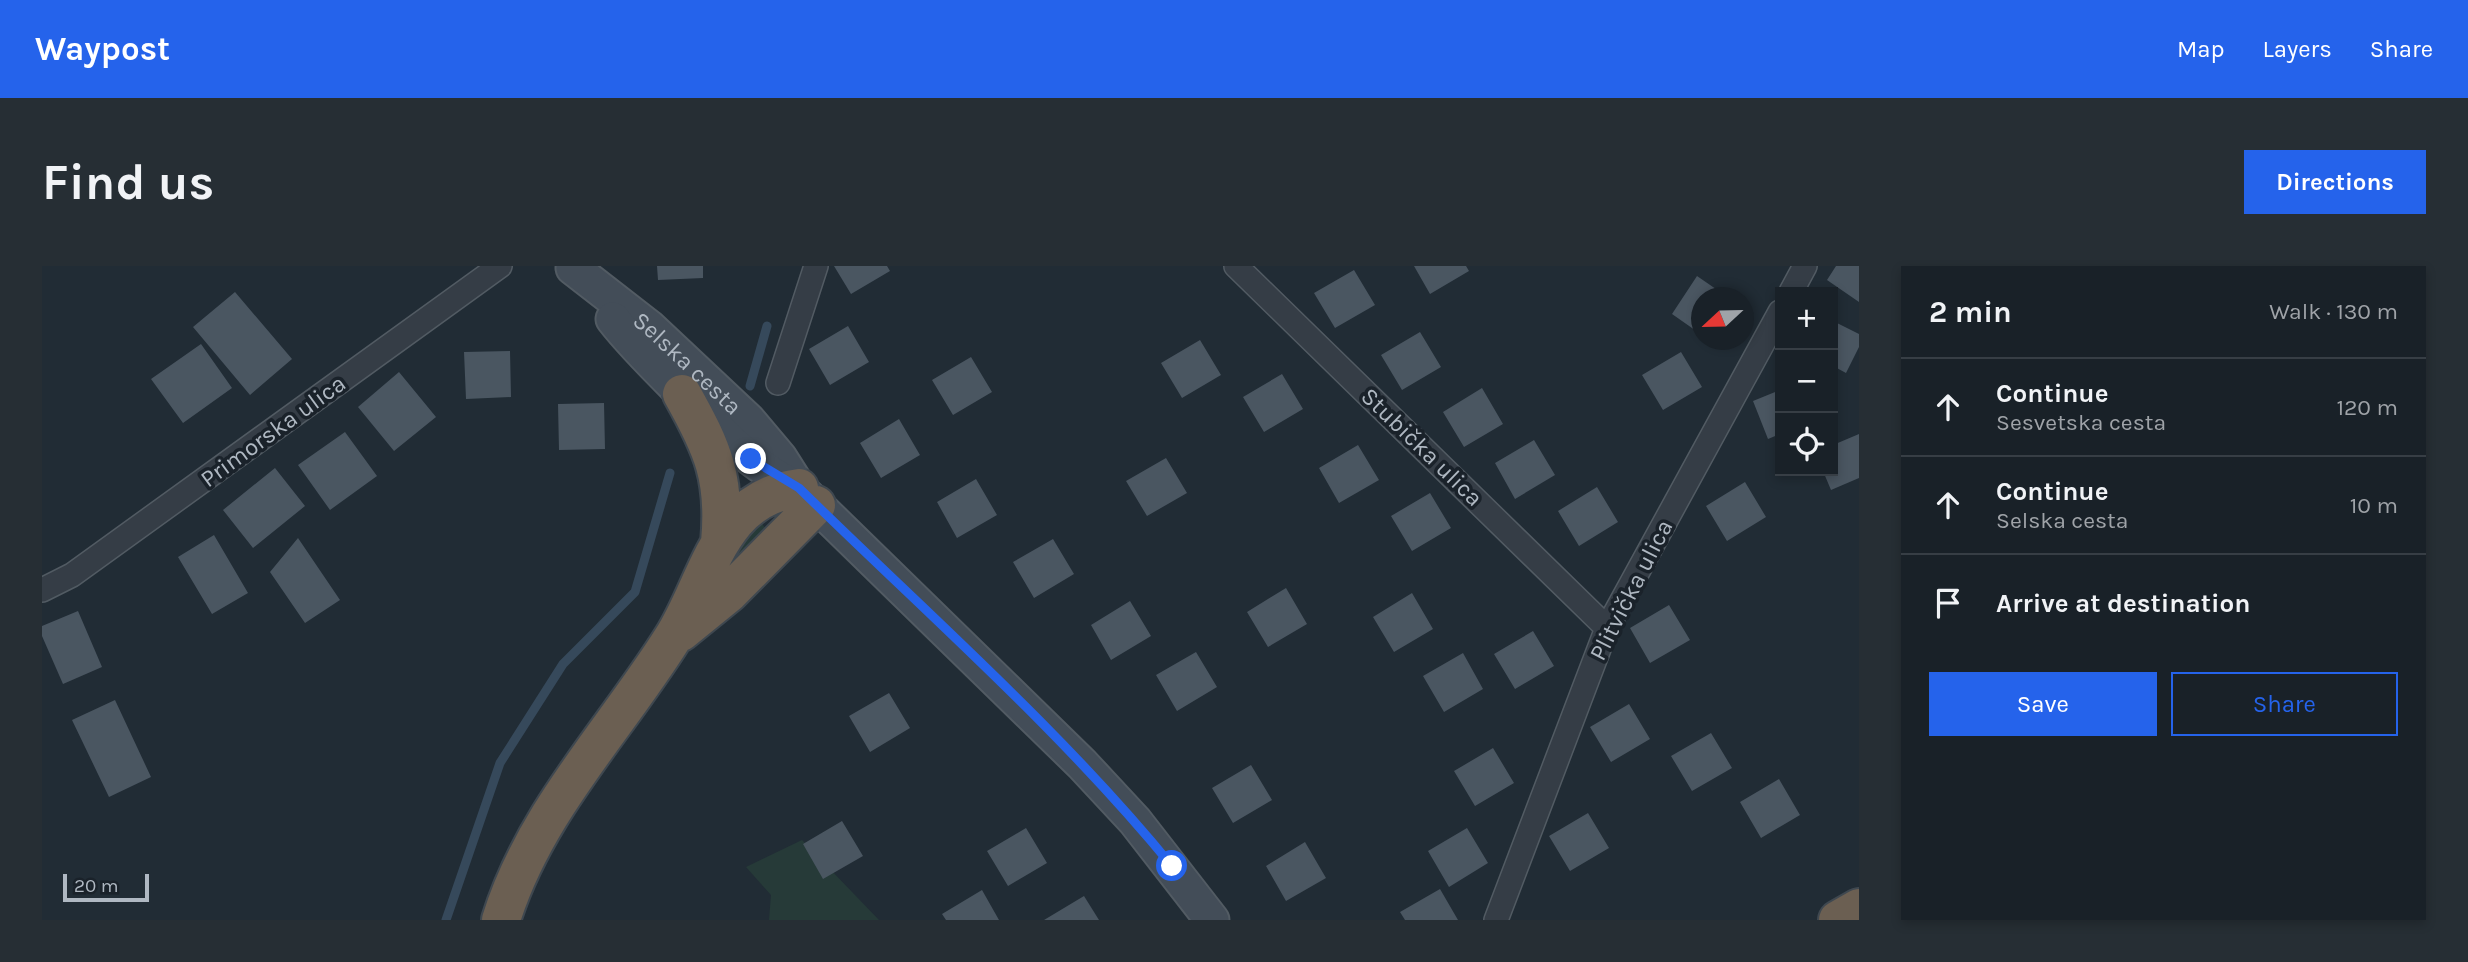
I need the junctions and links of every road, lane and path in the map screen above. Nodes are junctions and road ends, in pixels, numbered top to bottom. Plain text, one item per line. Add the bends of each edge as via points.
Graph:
1 (500, 266) edge
2 (816, 266) edge
3 (1236, 266) edge
4 (1805, 266) edge
5 (572, 267) edge
6 (1794, 287) edge
7 (1775, 321) edge
8 (778, 383) dead end
9 (682, 394) junction
10 (807, 497) junction
11 (720, 543) junction
12 (42, 590) edge
13 (1607, 628) junction
14 (674, 637) junction
15 (1859, 908) edge
16 (501, 920) edge
17 (1212, 920) edge
18 (1496, 920) edge
19 (1838, 920) edge

1 - 12 street, Primorska ulica via 72,575
2 - 8 street
3 - 13 street, Stubička ulica
4 - 6 street
5 - 9 main road, Selska cesta via 619,327
5 - 10 main road, Selska cesta via 649,327 748,420
7 - 13 street, Plitvička ulica
9 - 10 main road, Selska cesta via 746,455
9 - 11 highway via 718,474 723,513
10 - 11 highway via 769,495 734,523
10 - 14 highway via 729,593
10 - 17 main road via 1082,764 1135,821
11 - 14 highway
13 - 18 street, Plitvička ulica
14 - 16 highway via 576,773 527,858
15 - 19 highway

